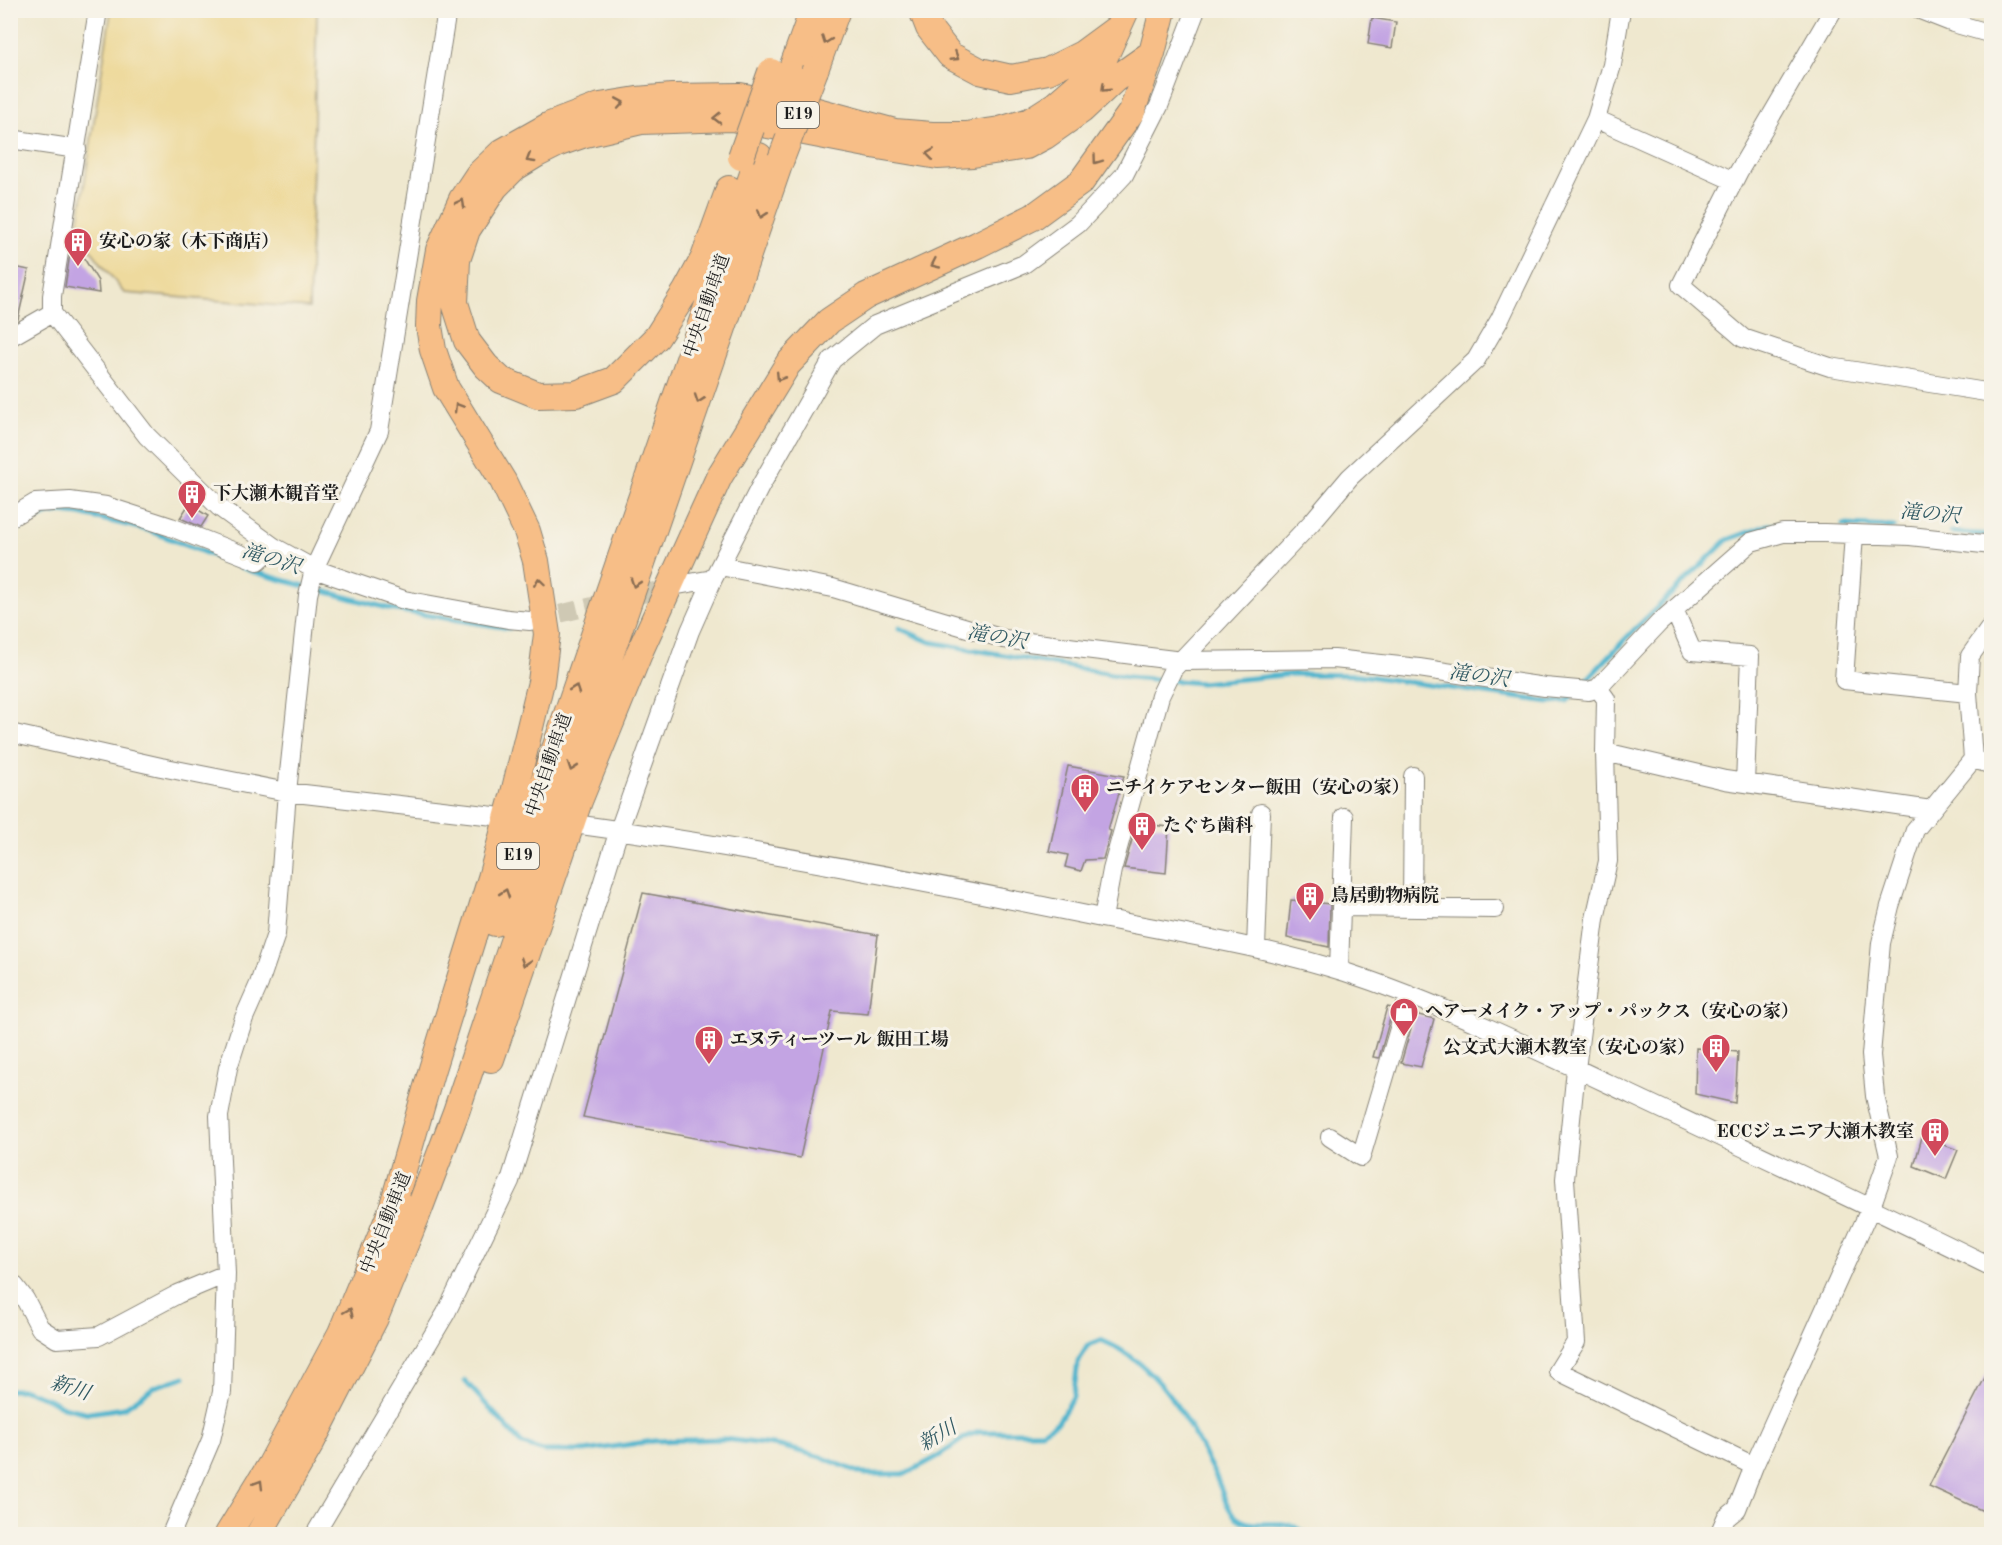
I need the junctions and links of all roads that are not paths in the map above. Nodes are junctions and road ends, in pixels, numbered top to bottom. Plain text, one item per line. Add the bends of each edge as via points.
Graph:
1 (98, 10) edge
2 (447, 10) edge
3 (795, 10) edge
4 (813, 10) edge
5 (837, 10) edge
6 (922, 10) edge
7 (1162, 10) edge
8 (1196, 10) edge
9 (1621, 10) edge
10 (1833, 10) edge
11 (1920, 10) edge
12 (1121, 20) edge
13 (1992, 34) edge
14 (1152, 53) junction
15 (781, 73) junction
16 (1596, 119) junction
17 (10, 140) edge
18 (77, 149) junction
19 (760, 157) junction
20 (1734, 181) junction
21 (52, 313) junction
22 (10, 337) edge
23 (1992, 393) edge
24 (10, 518) edge
25 (1854, 534) junction
26 (1992, 545) edge
27 (274, 547) junction
28 (716, 572) junction
29 (311, 581) junction
30 (678, 585) tunnel mouth
31 (1674, 609) junction
32 (530, 621) tunnel mouth
33 (1992, 625) edge
34 (1177, 665) junction
35 (1593, 690) junction
36 (1968, 693) junction
37 (10, 733) edge
38 (1605, 752) junction
39 (1973, 759) junction
40 (1992, 765) edge
41 (1413, 776) dead end
42 (1745, 783) junction
43 (287, 792) junction
44 (1931, 810) junction
45 (1261, 813) dead end
46 (494, 816) dead end
47 (1344, 817) dead end
48 (581, 825) dead end
49 (619, 830) junction
50 (1341, 907) junction
51 (1412, 908) junction
52 (1494, 909) dead end
53 (1103, 918) junction
54 (1256, 948) junction
55 (1339, 970) junction
56 (1409, 995) junction
57 (1576, 1069) junction
58 (456, 1112) junction
59 (1330, 1137) dead end
60 (1871, 1207) junction
61 (391, 1212) junction
62 (1992, 1267) edge
63 (226, 1274) junction
64 (10, 1286) edge
65 (1754, 1466) junction
66 (171, 1534) edge
67 (228, 1534) edge
68 (259, 1534) edge
69 (315, 1534) edge
70 (1719, 1534) edge

1 - 18 street
2 - 29 street via 379,431
3 - 15 highway
4 - 15 highway
5 -> 19 highway, 中央自動車道 / E19, bridge via 815,70
6 -> 12 highway via 929,28 950,55 980,71 1011,78 1048,70 1082,54
7 - 14 highway
8 - 28 street via 1159,106 1124,175 1078,224 1024,264 875,325 832,360
9 - 16 street via 1612,65
10 - 20 street
11 - 13 street
61 -> 12 highway via 511,804 541,682 547,634 536,561 527,531 503,481 446,388 433,350 430,301 439,250 462,200 478,175 502,152 550,125 600,106 637,100 740,96 810,109 895,132 966,135 1000,130 1030,121 1063,99 1101,65
14 -> 19 highway via 1045,136 1026,146 1008,149 938,156 732,118 641,121 585,134 537,154 514,168 495,187 466,230 457,260 455,303 467,341 501,380 538,395 576,394 614,380 657,337
14 -> 58 highway via 1132,111 1081,182 1034,217 866,296 829,321 788,364 719,477 644,641 579,801 490,1063
15 - 19 highway, bridge
16 - 20 street
16 - 34 street via 1500,319 1476,360 1350,477
17 - 18 street
18 - 21 street
19 -> 58 highway, 中央自動車道 / E19 via 564,790
61 -> 19 highway, 中央自動車道 / E19 via 458,1033
20 - 23 street via 1681,285 1743,338 1830,367
21 - 22 street
21 - 27 street via 147,436 219,507
24 - 27 street via 35,503 70,501 106,506 258,561
25 - 26 street
25 - 31 street via 1783,533 1751,542
25 - 36 street via 1844,680
27 - 29 street
28 - 30 street
28 - 34 street via 833,588 1004,639
28 - 49 street via 690,631
29 - 32 street
29 - 43 street
31 - 35 street
31 - 42 street via 1692,651 1750,656
33 - 36 street via 1970,656
34 - 35 street via 1334,659
34 - 53 street via 1162,689 1112,870
35 - 38 street via 1606,699
36 - 39 street
37 - 43 street
38 - 42 street
38 - 57 street via 1608,861 1594,919
39 - 40 street
39 - 44 street
41 - 51 street
42 - 44 street
43 - 46 street
43 - 63 street via 276,934 231,1058 219,1116
44 - 60 street via 1915,830 1881,943 1871,1055 1875,1096 1889,1156
45 - 54 street
47 - 50 street
48 - 49 street
49 - 53 street via 946,886
49 - 69 street via 510,1181 446,1313
50 - 51 street
50 - 55 street
51 - 52 street
53 - 54 street
54 - 55 street
55 - 56 street
56 - 57 street
56 - 59 street via 1361,1157
57 - 60 street
57 - 65 street via 1565,1179 1576,1342 1558,1371
58 - 68 highway, 中央自動車道 / E19 via 375,1318
60 - 62 street
60 - 65 street
67 -> 61 highway, 中央自動車道 / E19 via 271,1464 341,1333
63 - 64 street via 178,1294 99,1336 57,1339 40,1328 26,1299 15,1286
63 - 66 street via 222,1392 211,1440
65 - 70 street via 1737,1509 1726,1518

